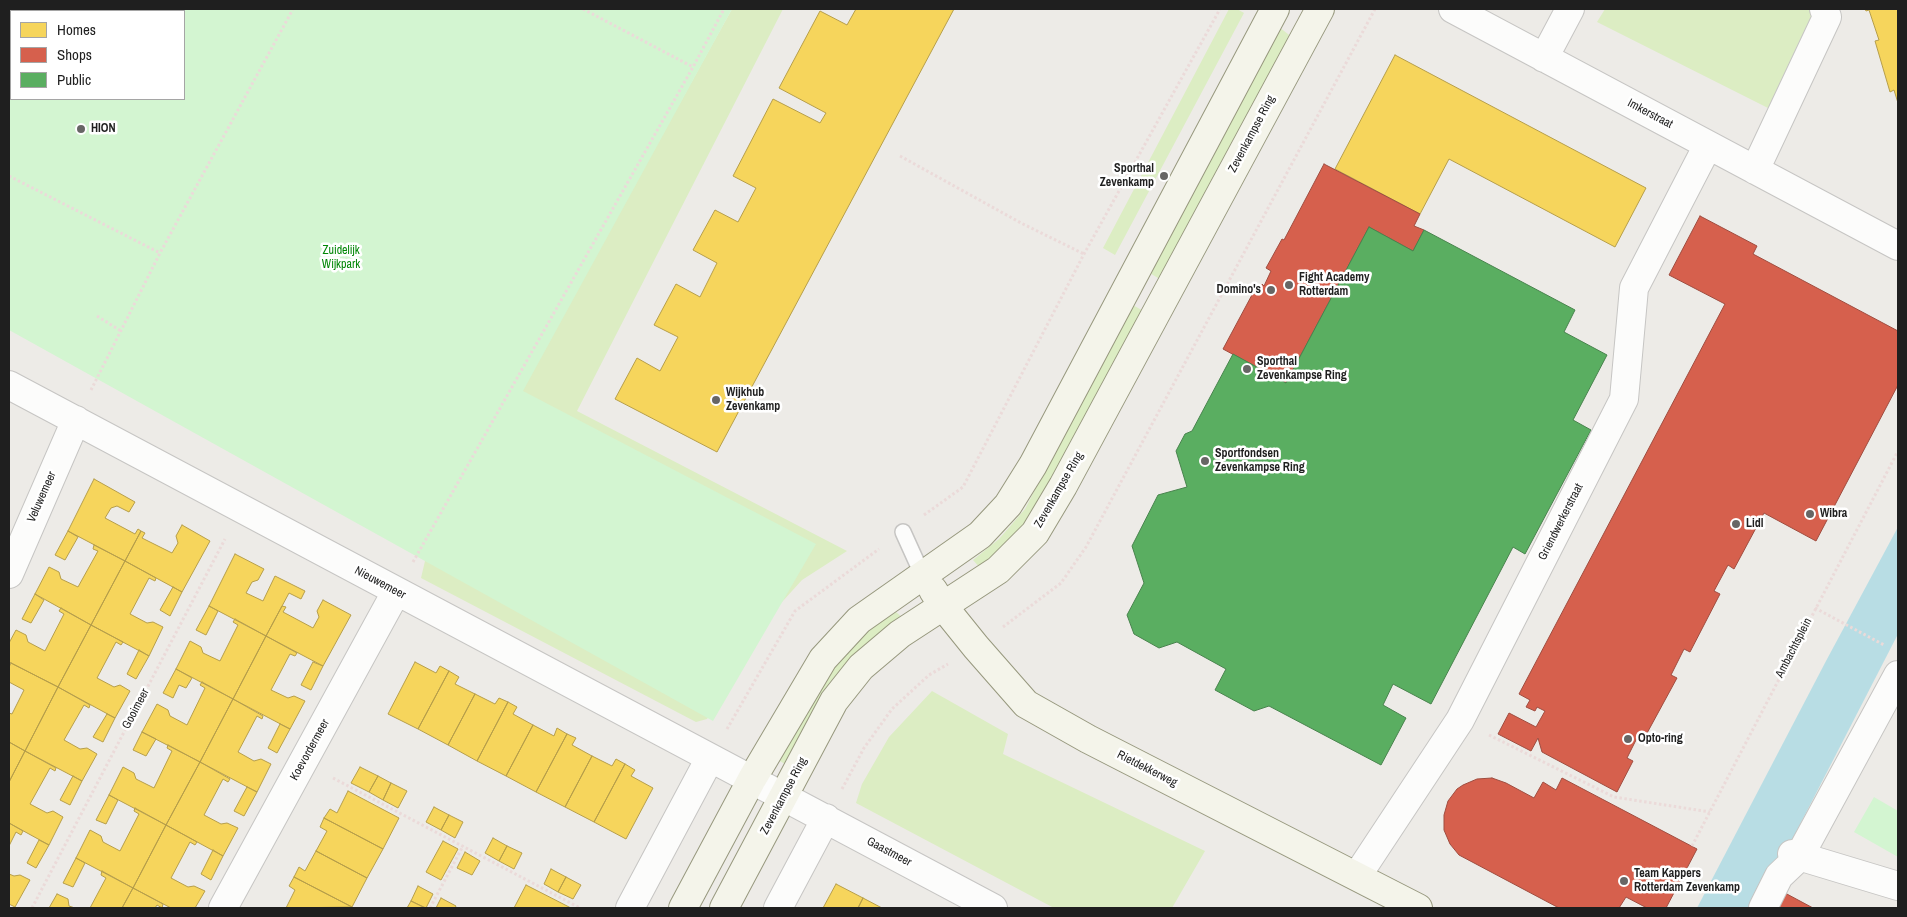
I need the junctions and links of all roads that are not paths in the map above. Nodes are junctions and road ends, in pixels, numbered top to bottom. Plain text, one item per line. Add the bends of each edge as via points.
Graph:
1 (1275, 9) edge
2 (1320, 9) edge
3 (1453, 9) edge
4 (1570, 9) edge
5 (1824, 9) edge
6 (1544, 58) junction
7 (1708, 145) junction
8 (1755, 170) junction
9 (1898, 246) edge
10 (9, 385) edge
11 (76, 420) junction
12 (903, 532) road end
13 (9, 574) edge
14 (922, 574) junction
15 (396, 592) junction
16 (943, 606) junction
17 (1898, 675) edge
18 (710, 758) junction
19 (752, 779) junction
20 (784, 796) junction
21 (826, 818) junction
22 (1790, 862) junction
23 (1357, 876) junction
24 (1898, 886) edge
25 (223, 908) edge
26 (630, 908) edge
27 (683, 908) edge
28 (724, 908) edge
29 (778, 908) edge
30 (994, 908) edge
31 (1418, 908) edge
32 (1763, 908) edge

1 - 14 main road via 1033,465 1008,505 980,535
2 - 16 main road, Zevenkampse Ring via 1035,533 998,570
3 - 6 street, Imkerstraat
4 - 6 street
5 - 8 street via 1827,17
6 - 7 street, Imkerstraat
7 - 8 street, Imkerstraat
7 - 23 street, Griendwerkerstraat via 1634,288 1624,399 1460,720
8 - 9 street, Imkerstraat
10 - 11 street, Nieuwemeer
11 - 13 street, Veluwemeer
11 - 15 street, Nieuwemeer
12 - 14 lane
14 - 16 main road, Rietdekkerweg
14 - 19 main road via 859,620 822,658
15 - 18 street, Nieuwemeer
15 - 25 street, Koevordermeer
16 - 20 main road, Zevenkampse Ring via 900,634 861,667 834,701
16 - 23 main road, Rietdekkerweg via 1026,704
17 - 22 street
18 - 19 street, Nieuwemeer
18 - 26 street
19 - 20 street, Nieuwemeer
19 - 27 main road
20 - 21 street, Gaastmeer
20 - 28 main road, Zevenkampse Ring
21 - 29 street
21 - 30 street, Gaastmeer
22 - 24 street
22 - 32 street
23 - 31 main road, Rietdekkerweg

